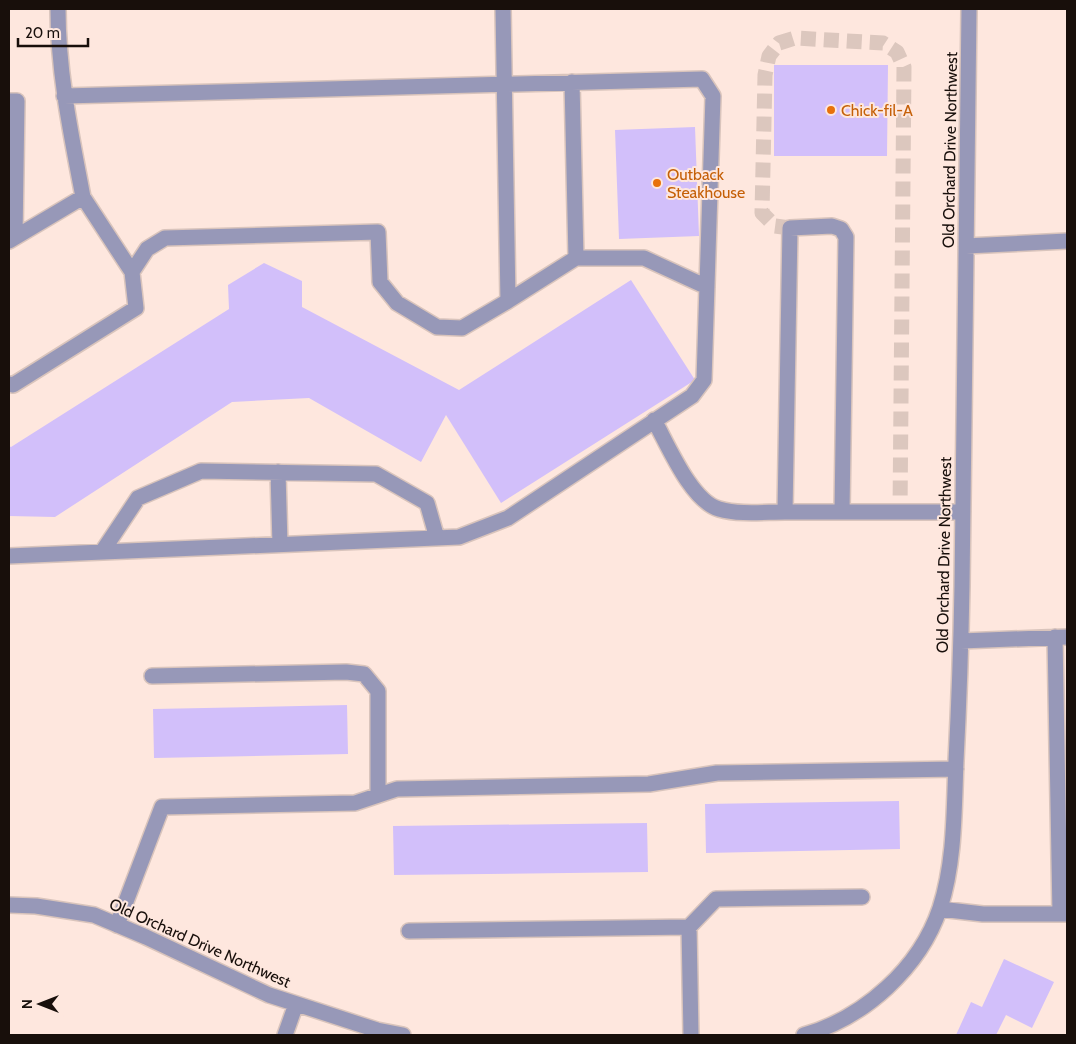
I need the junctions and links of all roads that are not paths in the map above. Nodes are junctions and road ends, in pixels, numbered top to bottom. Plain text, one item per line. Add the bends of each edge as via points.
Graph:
1 (58, 9) edge
2 (503, 9) edge
3 (969, 9) edge
4 (572, 82) junction
5 (504, 84) junction
6 (64, 96) junction
7 (9, 101) edge
8 (84, 197) junction
9 (12, 239) edge
10 (1067, 241) edge
11 (966, 246) junction
12 (576, 258) junction
13 (132, 272) junction
14 (707, 287) junction
15 (508, 301) junction
16 (9, 384) edge
17 (654, 420) junction
18 (278, 472) junction
19 (785, 512) junction
20 (842, 512) junction
21 (963, 512) junction
22 (437, 538) junction
23 (280, 545) junction
24 (102, 552) junction
25 (9, 556) edge
26 (1061, 637) edge
27 (961, 640) junction
28 (152, 676) dead end
29 (956, 769) junction
30 (378, 795) junction
31 (862, 897) dead end
32 (9, 906) edge
33 (940, 909) junction
34 (1063, 914) edge
35 (116, 924) junction
36 (689, 927) junction
37 (409, 931) dead end
38 (296, 1004) junction
39 (376, 1032) edge
40 (285, 1035) edge
41 (403, 1035) edge
42 (691, 1035) edge
43 (804, 1035) edge

1 - 6 street
2 - 5 street
3 - 11 street, Old Orchard Drive Northwest
4 - 5 street
4 - 12 street
4 - 14 street via 702,79 713,96
5 - 6 street
5 - 15 street
6 - 8 street
7 - 9 street via 17,101
8 - 9 street
8 - 13 street
10 - 11 street
11 - 21 street, Old Orchard Drive Northwest
12 - 14 street via 644,258
12 - 15 street
13 - 15 street via 147,249 165,238 378,232 380,282 397,303 437,327 462,328
13 - 16 street via 136,308 13,385
14 - 17 street via 704,380 692,396
17 - 19 street via 702,499 718,509
17 - 22 street via 508,518 459,537
18 - 22 street via 376,474 427,503
18 - 23 street
18 - 24 street via 201,471 138,498
19 - 20 street
19 - 20 street via 790,228 832,226 841,229 846,237
20 - 21 street
21 - 27 street, Old Orchard Drive Northwest
22 - 23 street
23 - 24 street
24 - 25 street
26 - 27 street
26 - 34 street
27 - 29 street, Old Orchard Drive Northwest
28 - 30 street via 364,674 378,691
29 - 30 street via 717,773 649,784 397,789
29 - 33 street, Old Orchard Drive Northwest via 948,875
30 - 35 street via 355,803 162,807
31 - 36 street via 716,899
32 - 35 street, Old Orchard Drive Northwest via 36,906 94,915
33 - 34 street via 983,914
33 - 43 street, Old Orchard Drive Northwest via 926,941 880,995 847,1016
35 - 38 street, Old Orchard Drive Northwest via 269,995
36 - 37 street
36 - 42 street
38 - 39 street, Old Orchard Drive Northwest
38 - 40 street
39 - 41 street, Old Orchard Drive Northwest

